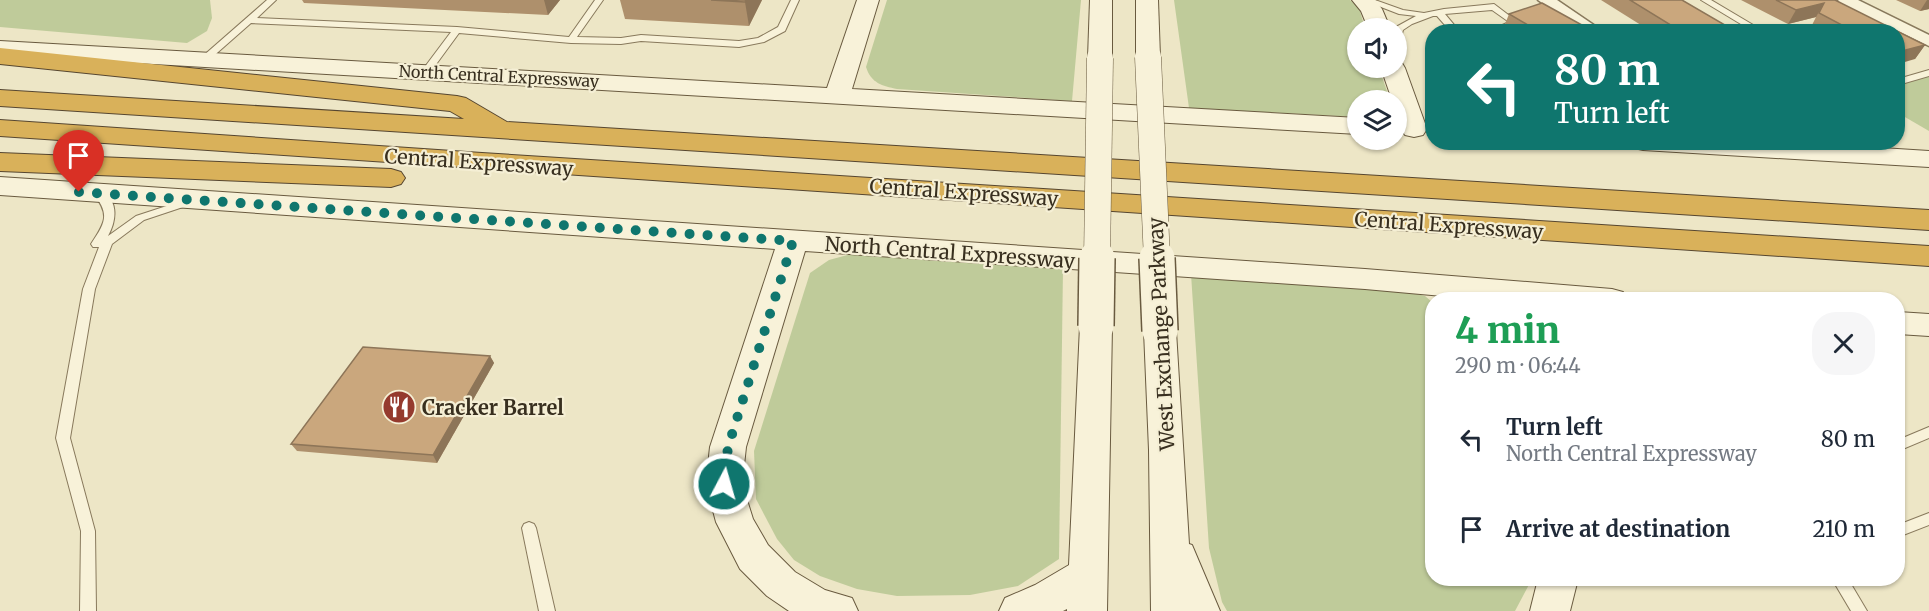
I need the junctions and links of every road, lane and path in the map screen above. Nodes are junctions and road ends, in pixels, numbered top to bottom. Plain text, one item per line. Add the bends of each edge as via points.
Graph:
1 (599, 0) edge
2 (795, 0) edge
3 (868, 0) edge
4 (1101, 0) edge
5 (1147, 0) edge
6 (1365, 0) edge
7 (1546, 0) edge
8 (1706, 0) edge
9 (1846, 0) edge
10 (268, 2) edge
11 (1440, 13) junction
12 (1424, 15) junction
13 (1375, 18) edge
14 (250, 20) junction
15 (1407, 22) edge
16 (1449, 24) edge
17 (1515, 24) edge
18 (1584, 24) edge
19 (1747, 24) edge
20 (1895, 24) edge
21 (1905, 29) edge
22 (457, 30) junction
23 (571, 40) junction
24 (1929, 41) edge
25 (0, 48) edge
26 (0, 56) edge
27 (206, 58) junction
28 (426, 72) junction
29 (1929, 73) edge
30 (1397, 78) edge
31 (1905, 80) edge
32 (837, 96) junction
33 (0, 98) edge
34 (1347, 125) edge
35 (0, 128) edge
36 (1414, 129) edge
37 (502, 130) junction
38 (1814, 150) edge
39 (1929, 159) edge
40 (0, 162) edge
41 (622, 171) junction
42 (0, 186) edge
43 (98, 193) junction
44 (194, 201) junction
45 (1929, 220) edge
46 (793, 241) junction
47 (1929, 255) edge
48 (89, 289) junction
49 (1454, 292) edge
50 (1905, 323) edge
51 (1929, 325) edge
52 (1929, 432) edge
53 (1905, 443) edge
54 (1929, 519) edge
55 (529, 528) dead end
56 (1905, 528) edge
57 (1169, 532) junction
58 (1556, 586) edge
59 (1844, 586) edge
60 (1087, 593) edge
61 (88, 611) edge
62 (547, 611) edge
63 (838, 611) edge
64 (1019, 611) edge
65 (1171, 611) edge
66 (1200, 611) edge
67 (1550, 611) edge
68 (1859, 611) edge

1 - 23 lane
2 - 23 lane via 782,29 761,40 739,44 641,38
3 - 32 main road
4 - 60 main road, bridge
5 - 57 main road, West Exchange Parkway, bridge
6 - 12 lane
6 - 13 main road
7 - 18 street
8 - 19 lane
9 - 20 street
10 - 14 lane
11 - 12 lane
11 - 16 lane
11 - 17 lane via 1494,7
12 - 15 lane
14 - 22 lane
14 - 27 lane
21 - 24 street
22 - 23 lane
22 - 28 lane
25 - 27 main road, North Central Expressway
26 - 37 highway via 457,104
27 - 28 main road, North Central Expressway
28 - 32 main road, North Central Expressway
29 - 31 lane
30 - 36 main road
32 - 34 main road, North Central Expressway
33 - 37 highway, Central Expressway
35 - 41 highway, Central Expressway
37 - 45 highway, Central Expressway
38 - 39 main road
40 - 41 highway via 484,182
41 - 47 highway, Central Expressway
42 - 43 main road, North Central Expressway
43 - 44 main road, North Central Expressway
43 - 48 lane via 106,199 110,216 108,229 93,257
44 - 46 main road, North Central Expressway
44 - 48 lane via 140,218 107,242
46 - 49 main road, North Central Expressway via 1213,268
46 - 63 main road via 728,447 724,484 735,522 754,556 781,584 816,606
48 - 61 lane via 63,438 88,531
50 - 51 main road
52 - 53 lane
54 - 56 lane
55 - 62 lane
57 - 65 main road, West Exchange Parkway
57 - 66 main road
58 - 67 main road
59 - 68 lane
60 - 64 main road via 1049,598

